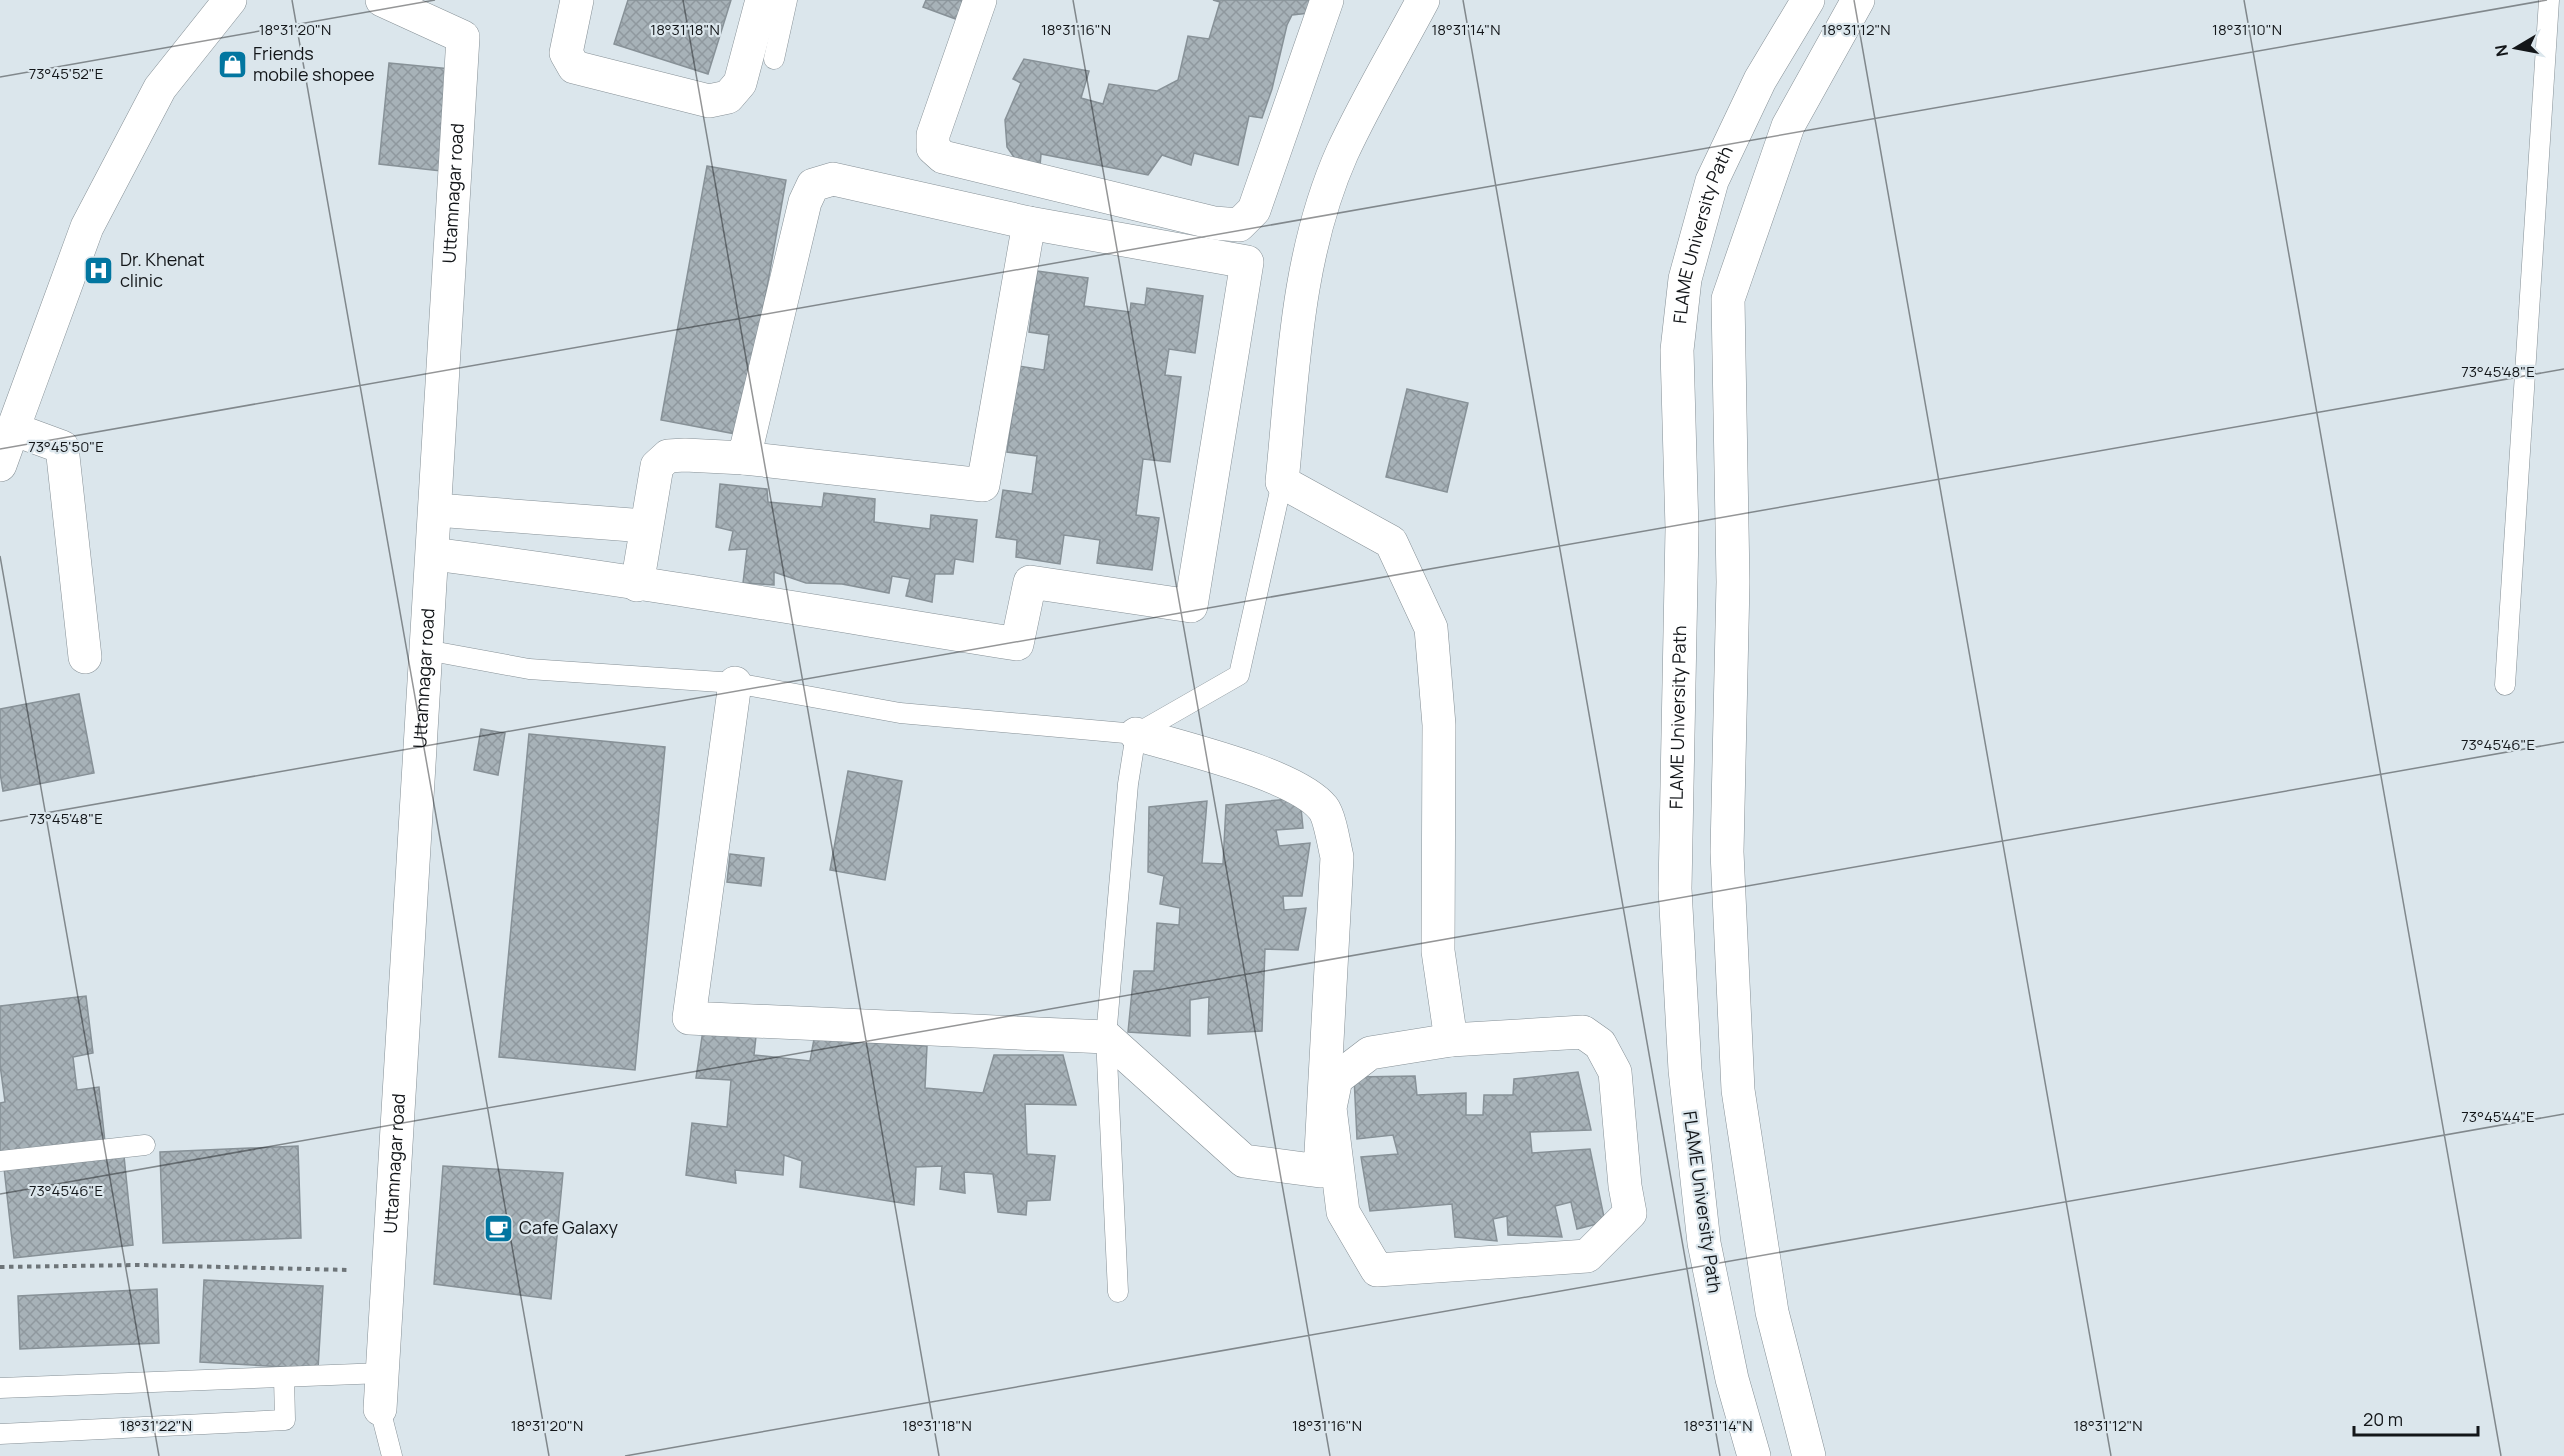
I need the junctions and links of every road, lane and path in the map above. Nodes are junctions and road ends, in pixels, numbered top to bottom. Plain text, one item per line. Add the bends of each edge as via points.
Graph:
1 (230, 0) edge
2 (382, 0) edge
3 (577, 0) edge
4 (762, 0) edge
5 (787, 0) edge
6 (980, 0) edge
7 (1327, 0) edge
8 (1423, 0) edge
9 (1808, 0) edge
10 (1858, 0) edge
11 (2549, 0) edge
12 (774, 59) dead end
13 (1029, 223) junction
14 (1683, 298) junction
15 (1728, 299) junction
16 (13, 429) junction
17 (744, 458) junction
18 (0, 465) edge
19 (1282, 482) junction
20 (436, 510) junction
21 (645, 526) junction
22 (433, 554) junction
23 (637, 585) junction
24 (426, 650) junction
25 (84, 657) dead end
26 (735, 683) junction
27 (2505, 685) dead end
28 (1136, 734) junction
29 (1106, 1037) junction
30 (1451, 1040) junction
31 (145, 1145) dead end
32 (0, 1161) edge
33 (0, 1267) edge
34 (389, 1271) junction
35 (1118, 1292) dead end
36 (383, 1373) junction
37 (284, 1377) junction
38 (0, 1388) edge
39 (380, 1410) joint
40 (0, 1434) edge
41 (392, 1456) edge
42 (1754, 1456) edge
43 (1809, 1456) edge

1 - 16 street via 160,88 87,227
2 - 20 street, Uttamnagar road via 464,37
3 - 4 street via 566,53 574,67 709,101 728,97 740,83
5 - 12 lane
6 - 7 street via 933,135 933,148 943,157 1214,223 1239,225 1254,210
8 - 19 street via 1342,153 1317,225 1300,300
9 - 14 street, FLAME University Path via 1760,80 1712,181
10 - 15 street via 1788,126
11 - 27 lane
13 - 17 street via 833,179 813,185 805,202
13 - 17 street via 983,485
13 - 23 street via 1246,262 1191,606 1030,582 1017,644
14 - 15 street
14 - 42 street, FLAME University Path via 1677,350 1682,529 1675,889 1685,1070 1704,1243 1732,1379
15 - 43 street via 1733,582 1727,852 1738,1090 1772,1312
16 - 18 street
16 - 25 street via 62,447
17 - 21 street via 668,456 657,466
19 - 28 lane via 1239,675
19 - 30 street via 1391,542 1431,628 1439,725 1438,951
20 - 21 street
20 - 22 street, Uttamnagar road
21 - 23 street
22 - 23 street
22 - 24 street, Uttamnagar road
24 - 26 lane via 528,669
24 - 34 street, Uttamnagar road
26 - 28 lane via 900,713
26 - 29 street via 689,1018
28 - 29 lane via 1128,784
28 - 29 street via 1228,761 1302,789 1325,809 1337,857 1320,1171 1244,1161
29 - 35 lane
30 - 30 street via 1583,1032 1600,1044 1615,1072 1630,1213 1587,1256 1377,1270 1343,1212 1330,1108 1336,1079 1370,1053
31 - 32 lane
33 - 34 path via 139,1265
34 - 36 street, Uttamnagar road
36 - 37 lane
36 - 39 street, Uttamnagar road
37 - 38 lane
37 - 40 lane via 285,1420
39 - 41 lane

